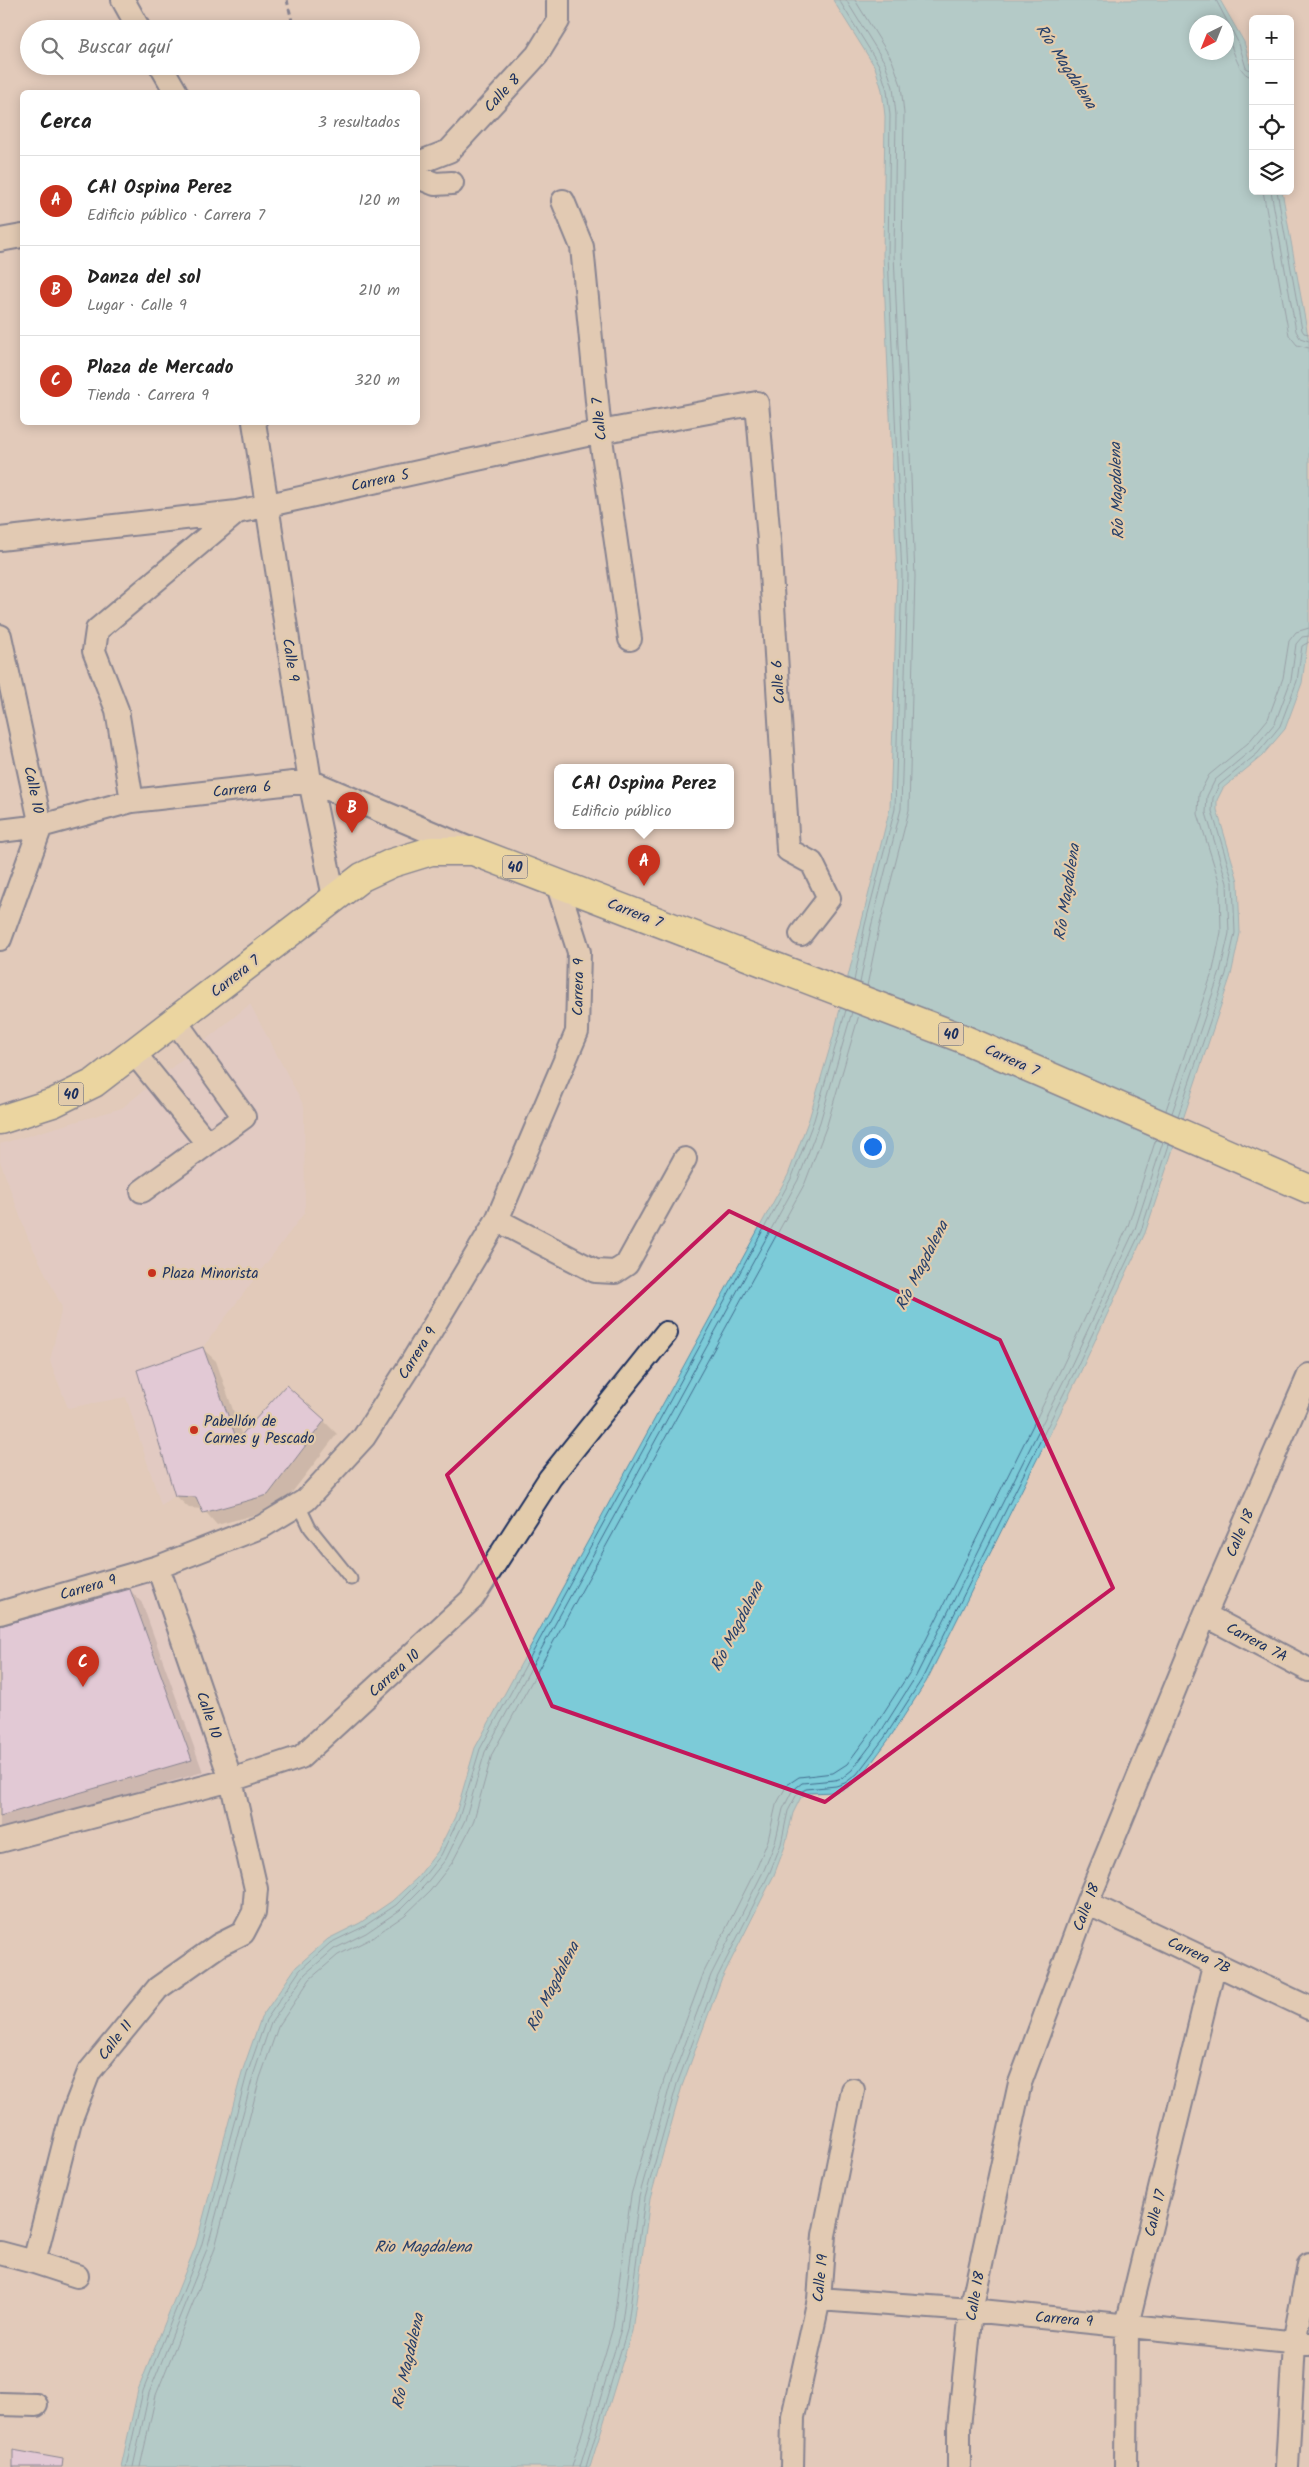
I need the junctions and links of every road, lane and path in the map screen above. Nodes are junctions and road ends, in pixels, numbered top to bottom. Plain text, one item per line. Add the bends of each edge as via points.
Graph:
1 (123, 0) edge
2 (287, 0) edge
3 (558, 0) edge
4 (135, 20) edge
5 (292, 20) edge
6 (166, 75) edge
7 (175, 90) edge
8 (420, 162) edge
9 (420, 179) edge
10 (452, 183) dead end
11 (563, 201) dead end
12 (20, 236) edge
13 (0, 240) edge
14 (757, 403) joint
15 (254, 425) edge
16 (600, 432) junction
17 (266, 505) junction
18 (237, 512) junction
19 (0, 539) edge
20 (0, 636) edge
21 (630, 639) dead end
22 (310, 781) junction
23 (132, 801) junction
24 (41, 826) junction
25 (0, 831) edge
26 (473, 850) junction
27 (557, 883) junction
28 (334, 897) junction
29 (801, 934) dead end
30 (0, 939) edge
31 (176, 1022) junction
32 (135, 1054) junction
33 (0, 1120) edge
34 (207, 1143) junction
35 (685, 1159) dead end
36 (1309, 1189) edge
37 (142, 1191) dead end
38 (497, 1220) junction
39 (666, 1333) dead end
40 (1309, 1375) edge
41 (299, 1504) junction
42 (158, 1567) junction
43 (351, 1579) dead end
44 (0, 1613) edge
45 (1205, 1615) junction
46 (1309, 1670) edge
47 (231, 1780) junction
48 (0, 1841) edge
49 (250, 1866) joint
50 (1088, 1903) junction
51 (1215, 1962) junction
52 (1309, 2008) edge
53 (853, 2090) dead end
54 (0, 2254) edge
55 (34, 2262) junction
56 (1309, 2264) edge
57 (76, 2276) dead end
58 (819, 2300) junction
59 (971, 2310) junction
60 (1127, 2325) junction
61 (1302, 2344) edge
62 (0, 2404) edge
63 (36, 2405) dead end
64 (792, 2467) edge
65 (959, 2467) edge
66 (1126, 2467) edge
67 (1287, 2467) edge

1 - 4 street
2 - 5 path
3 - 8 street, Calle 8 via 558,21 537,55 449,150
6 - 7 street
9 - 10 street via 435,184
11 - 16 street, Calle 7 via 582,247
12 - 13 street
14 - 16 street, Carrera 5
14 - 29 street, Calle 6 via 788,850 812,864 829,898
15 - 17 street, Calle 9
16 - 17 street, Carrera 5
16 - 21 street, Calle 7
17 - 18 street, Carrera 5
17 - 22 street, Calle 9
18 - 19 street, Carrera 5
18 - 23 street via 97,630 94,651 117,710
20 - 24 street, Calle 10
22 - 23 street, Carrera 6
22 - 26 street, Carrera 6
22 - 28 street, Calle 9
23 - 24 street, Carrera 6
24 - 25 street, Carrera 6
24 - 30 street, Calle 10
26 - 27 main road, Carrera 7 / 40
26 - 28 main road, Carrera 7 / 40 via 431,851 392,863 362,877
27 - 36 main road, Carrera 7 / 40 via 961,1038
27 - 38 street, Carrera 9 via 579,952 577,1032
28 - 31 main road, Carrera 7 / 40
31 - 32 main road, Carrera 7 / 40
31 - 34 street via 244,1117
32 - 33 main road, Carrera 7 / 40 via 94,1084 52,1103
32 - 34 street
34 - 37 street
35 - 38 street via 627,1264 615,1272 595,1271
38 - 41 street, Carrera 9 via 364,1437
39 - 47 street, Carrera 10 via 550,1478 472,1599 301,1757
40 - 45 street, Calle 18
41 - 42 street, Carrera 9 via 263,1526
41 - 43 lane via 310,1528
42 - 44 street, Carrera 9
42 - 47 street, Calle 10
45 - 46 street, Carrera 7A
45 - 50 street, Calle 18
47 - 48 street, Carrera 10
47 - 49 street, Calle 10
49 - 55 street, Calle 11 via 256,1888 254,1912 243,1933 219,1945 158,1988 89,2072 70,2121
50 - 51 street, Carrera 7B
50 - 59 street, Calle 18 via 1020,2083
51 - 52 street, Carrera 7B
51 - 60 street, Calle 17
53 - 58 street, Calle 19 via 824,2235
54 - 55 street
55 - 57 street
56 - 61 street
58 - 59 street, Carrera 9
58 - 64 street, Calle 19 via 793,2417
59 - 60 street, Carrera 9
59 - 65 street, Calle 18 via 959,2427
60 - 61 street, Carrera 9
60 - 66 street, Calle 17
61 - 67 street
62 - 63 street

